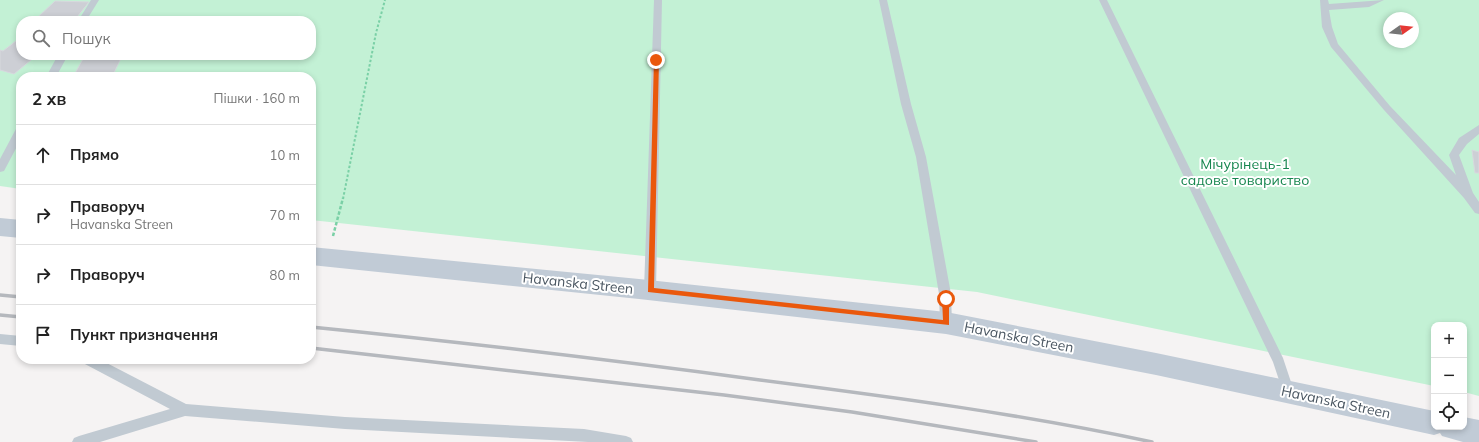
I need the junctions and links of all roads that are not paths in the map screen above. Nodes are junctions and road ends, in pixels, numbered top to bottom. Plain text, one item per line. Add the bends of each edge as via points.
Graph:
1 (95, 0) edge
2 (658, 0) edge
3 (883, 0) edge
4 (1103, 0) edge
5 (1380, 0) edge
6 (1325, 4) edge
7 (85, 16) edge
8 (60, 60) edge
9 (54, 72) edge
10 (1479, 129) edge
11 (16, 139) edge
12 (0, 168) edge
13 (1468, 195) junction
14 (1479, 210) edge
15 (0, 227) edge
16 (16, 229) edge
17 (319, 257) edge
18 (650, 290) junction
19 (946, 323) junction
20 (0, 339) edge
21 (16, 341) edge
22 (97, 364) edge
23 (1288, 391) junction
24 (185, 410) junction
25 (1431, 422) edge
26 (1466, 430) edge
27 (1479, 433) edge
28 (79, 442) edge
29 (626, 442) edge

1 - 7 lane
2 - 18 lane
3 - 19 lane via 920,157 945,294
4 - 23 lane via 1279,362
5 - 6 lane via 1369,4
6 - 13 lane via 1327,26 1334,45 1387,108
8 - 9 lane
10 - 13 lane via 1463,141 1454,155
11 - 12 lane
13 - 14 lane
15 - 16 main road
17 - 18 main road, Havanska Streen
18 - 19 main road, Havanska Streen
19 - 23 main road, Havanska Streen
20 - 21 lane
22 - 24 lane
23 - 25 main road, Havanska Streen
24 - 28 lane
24 - 29 lane via 345,423 584,435
26 - 27 main road

